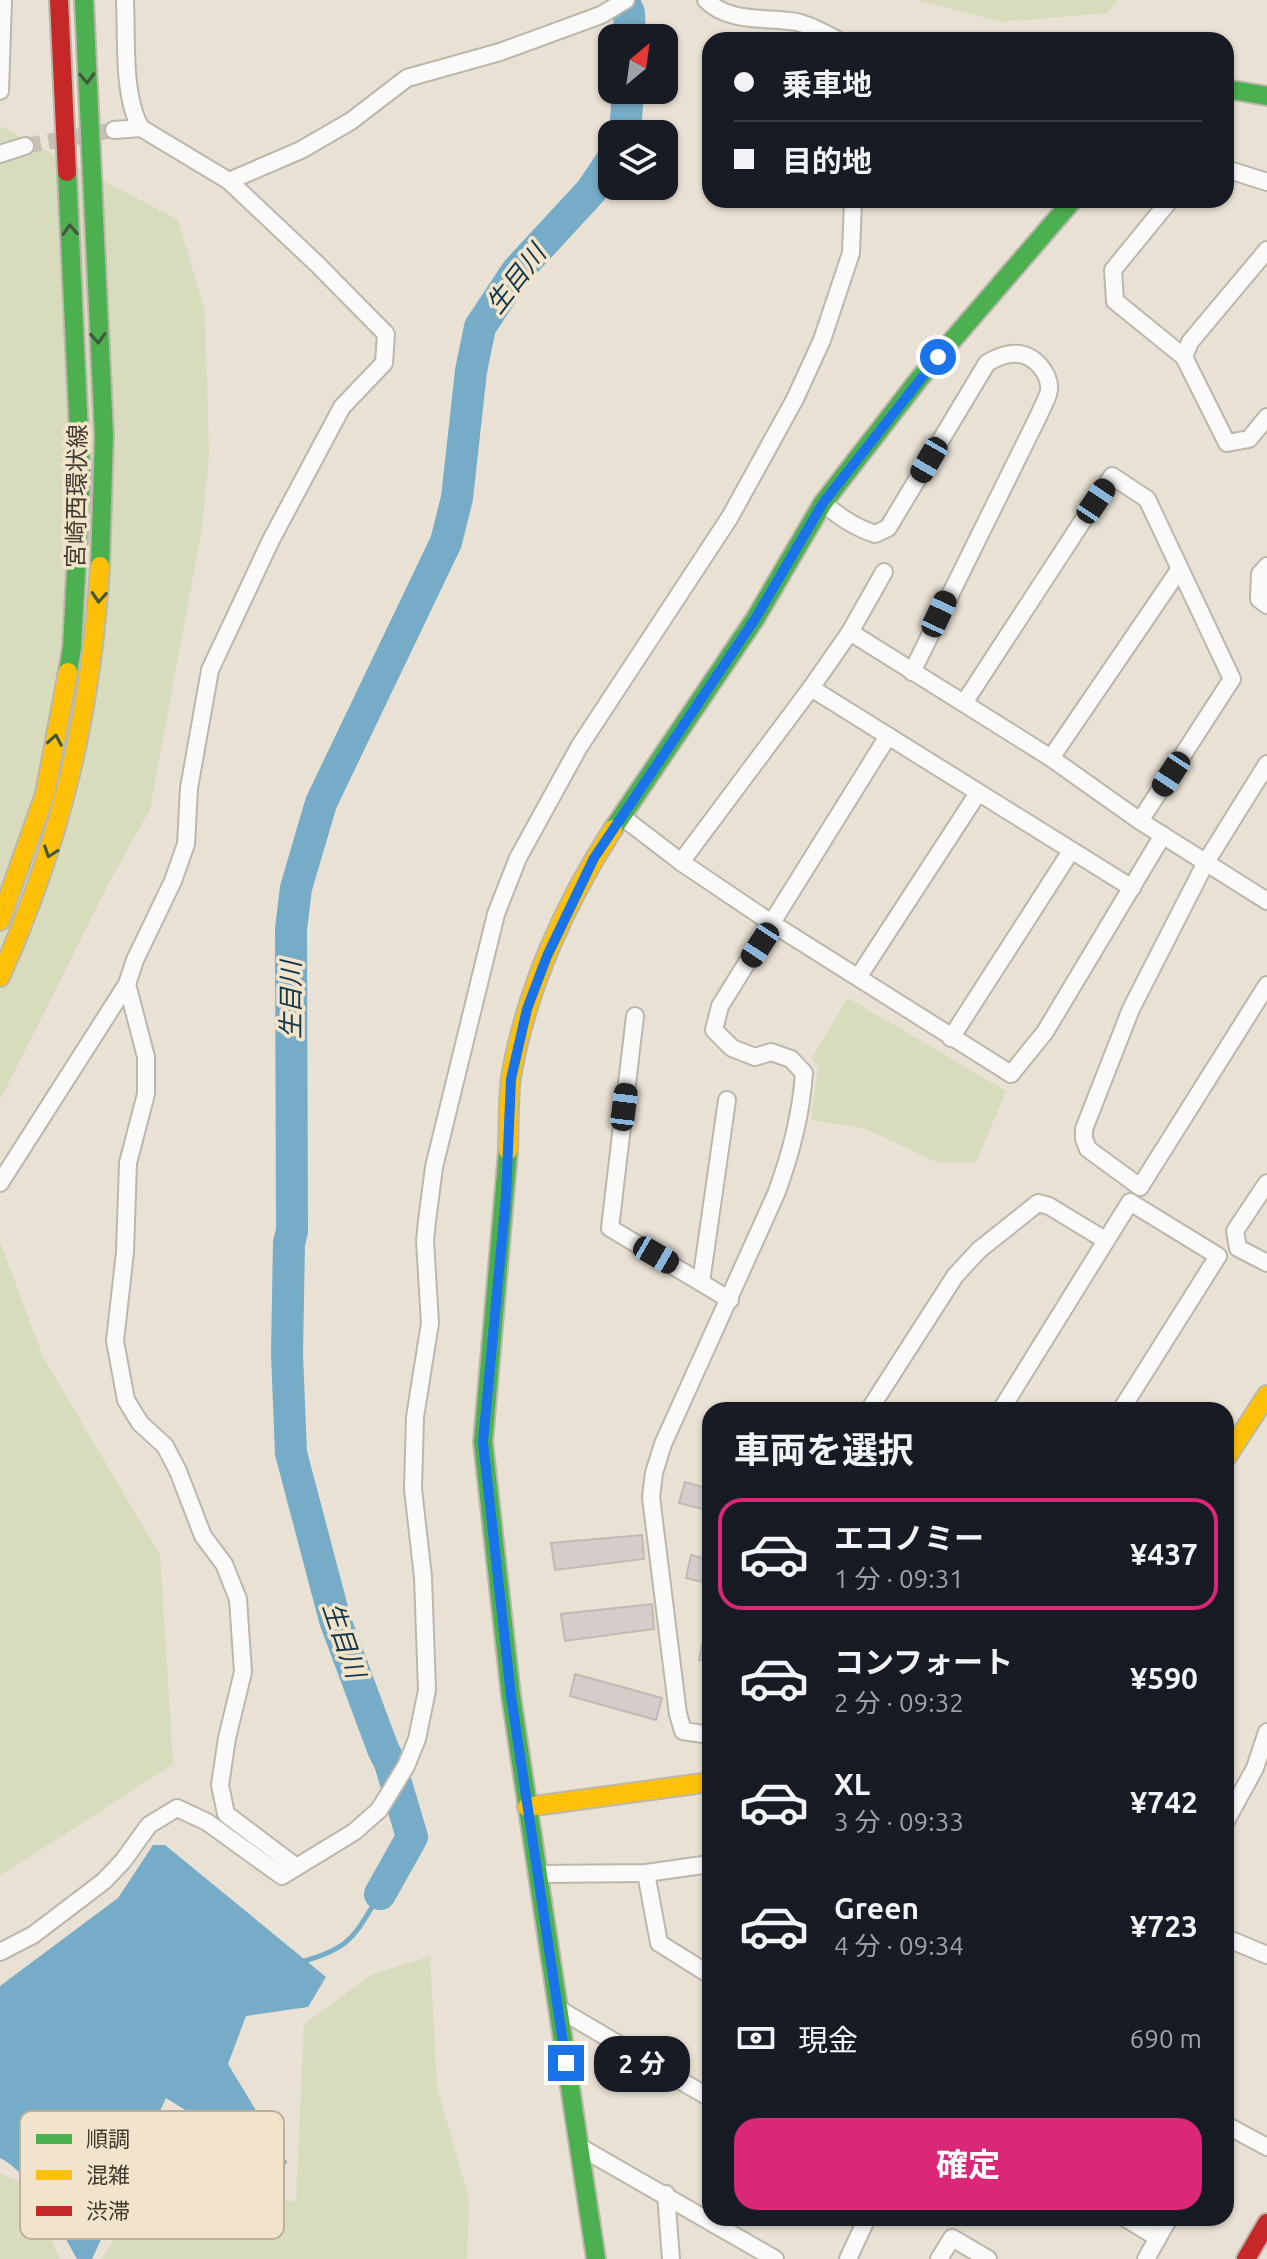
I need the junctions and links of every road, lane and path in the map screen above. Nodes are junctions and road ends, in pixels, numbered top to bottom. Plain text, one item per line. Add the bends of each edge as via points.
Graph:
1 (3, 0) edge
2 (59, 0) edge
3 (84, 0) edge
4 (125, 0) edge
5 (626, 0) edge
6 (706, 0) edge
7 (821, 32) edge
8 (1234, 90) edge
9 (0, 91) edge
10 (1267, 96) edge
11 (141, 128) junction
12 (114, 130) tunnel mouth
13 (25, 146) tunnel mouth
14 (0, 154) edge
15 (1234, 172) edge
16 (229, 181) junction
17 (1267, 182) edge
18 (853, 208) edge
19 (1066, 208) edge
20 (1163, 208) edge
21 (1267, 250) edge
22 (1184, 357) junction
23 (1267, 417) edge
24 (823, 503) junction
25 (1267, 566) edge
26 (1179, 570) junction
27 (884, 572) dead end
28 (1267, 605) edge
29 (850, 632) junction
30 (912, 672) junction
31 (811, 688) junction
32 (964, 703) junction
33 (888, 736) junction
34 (1051, 758) junction
35 (1267, 764) edge
36 (978, 793) junction
37 (621, 816) junction
38 (1140, 821) junction
39 (1163, 835) junction
40 (1071, 851) junction
41 (681, 862) junction
42 (1206, 862) junction
43 (1132, 888) junction
44 (1267, 901) edge
45 (0, 921) edge
46 (773, 924) junction
47 (859, 976) junction
48 (0, 977) edge
49 (127, 984) junction
50 (1267, 985) edge
51 (635, 1016) dead end
52 (951, 1038) junction
53 (727, 1100) dead end
54 (0, 1183) edge
55 (1267, 1183) edge
56 (1105, 1240) junction
57 (1267, 1263) edge
58 (701, 1282) junction
59 (730, 1300) junction
60 (1267, 1395) edge
61 (874, 1402) edge
62 (1006, 1402) edge
63 (1126, 1402) edge
64 (1234, 1446) edge
65 (1267, 1732) edge
66 (702, 1734) edge
67 (702, 1783) edge
68 (1234, 1806) edge
69 (527, 1807) junction
70 (702, 1865) edge
71 (295, 1866) junction
72 (646, 1873) junction
73 (538, 1874) junction
74 (1234, 1941) edge
75 (0, 1952) edge
76 (1267, 1955) edge
77 (702, 1970) edge
78 (557, 2008) junction
79 (702, 2093) edge
80 (1234, 2129) edge
81 (580, 2147) junction
82 (1267, 2147) edge
83 (666, 2194) junction
84 (702, 2215) edge
85 (1267, 2223) edge
86 (720, 2226) edge
87 (863, 2226) edge
88 (1138, 2226) edge
89 (1165, 2226) edge
90 (1158, 2238) junction
91 (596, 2259) edge
92 (671, 2259) edge
93 (775, 2259) edge
94 (848, 2259) edge
95 (939, 2259) edge
96 (988, 2259) edge
97 (1146, 2259) edge
98 (1246, 2259) edge

1 - 9 street
45 -> 2 street, 宮崎西環状線 via 45,794 73,633 81,478
3 -> 48 street, 宮崎西環状線 via 104,457 96,633 62,818
4 - 11 street via 128,78 133,115
5 - 16 street via 601,15 500,52 407,78 351,121 301,150
6 - 7 street via 716,11 801,23
8 - 10 street
11 - 12 street
11 - 16 street
13 - 14 street
15 - 17 street
16 - 49 street via 386,334 384,363 342,407 210,670 189,788 186,844
18 - 71 street via 851,253 822,340 795,399 730,517 579,747 518,858 496,914 434,1167 425,1241 430,1323 415,1417 413,1489 427,1690 417,1739 379,1810 354,1832
19 - 24 street via 919,379
20 - 22 street via 1113,270 1115,301
21 - 22 street via 1190,342
22 - 23 street via 1227,443 1249,439
24 - 30 street via 849,525 875,534 888,528 987,363 1002,354 1022,353 1046,373 1049,390 1039,415
24 - 37 street via 755,619
25 - 28 street via 1260,574 1259,599
26 - 32 street via 1147,499 1112,476
26 - 34 street
26 - 38 street via 1232,679
27 - 29 street
29 - 30 street
29 - 31 street
30 - 32 street
31 - 33 street
31 - 41 street
32 - 34 street
33 - 36 street
33 - 46 street
34 - 38 street
35 - 42 street
36 - 40 street
36 - 47 street
37 - 41 street
37 - 69 street via 594,858 547,956 527,1009 511,1079 506,1196 483,1442
38 - 39 street
39 - 42 street
39 - 43 street
40 - 43 street
40 - 52 street
41 - 46 street
42 - 44 street
42 - 50 street via 1131,1009 1084,1129 1088,1149 1140,1187
43 - 52 street via 1045,1032 1011,1074
46 - 47 street
46 - 59 street via 720,1006 714,1030 732,1048 755,1057 771,1052 791,1059 804,1073 801,1108 776,1194
47 - 52 street
49 - 54 street
49 - 71 street via 146,1057 146,1094 128,1163 115,1341 126,1400 140,1423 165,1446 203,1536 224,1564 238,1599 243,1672 220,1785 226,1814
51 - 58 street via 610,1228
53 - 58 street
55 - 57 street via 1235,1231 1238,1248
56 - 61 street via 1038,1203 955,1276
56 - 62 street
56 - 63 street via 1130,1202 1218,1256
58 - 59 street
59 - 66 street via 663,1444 651,1497 678,1714 683,1731
60 - 64 street
65 - 68 street
67 - 69 street
69 - 73 street
70 - 72 street
71 - 75 street via 282,1876 207,1822 177,1808 149,1825 104,1881 33,1935
72 - 73 street
72 - 77 street via 659,1943
73 - 78 street
74 - 76 street
78 - 79 street
78 - 81 street
80 - 82 street
81 - 83 street
81 - 91 street
83 - 84 street
83 - 92 street
85 - 98 street
86 - 93 street
87 - 94 street
88 - 90 street
89 - 90 street
90 - 97 street
95 - 96 street via 952,2238

